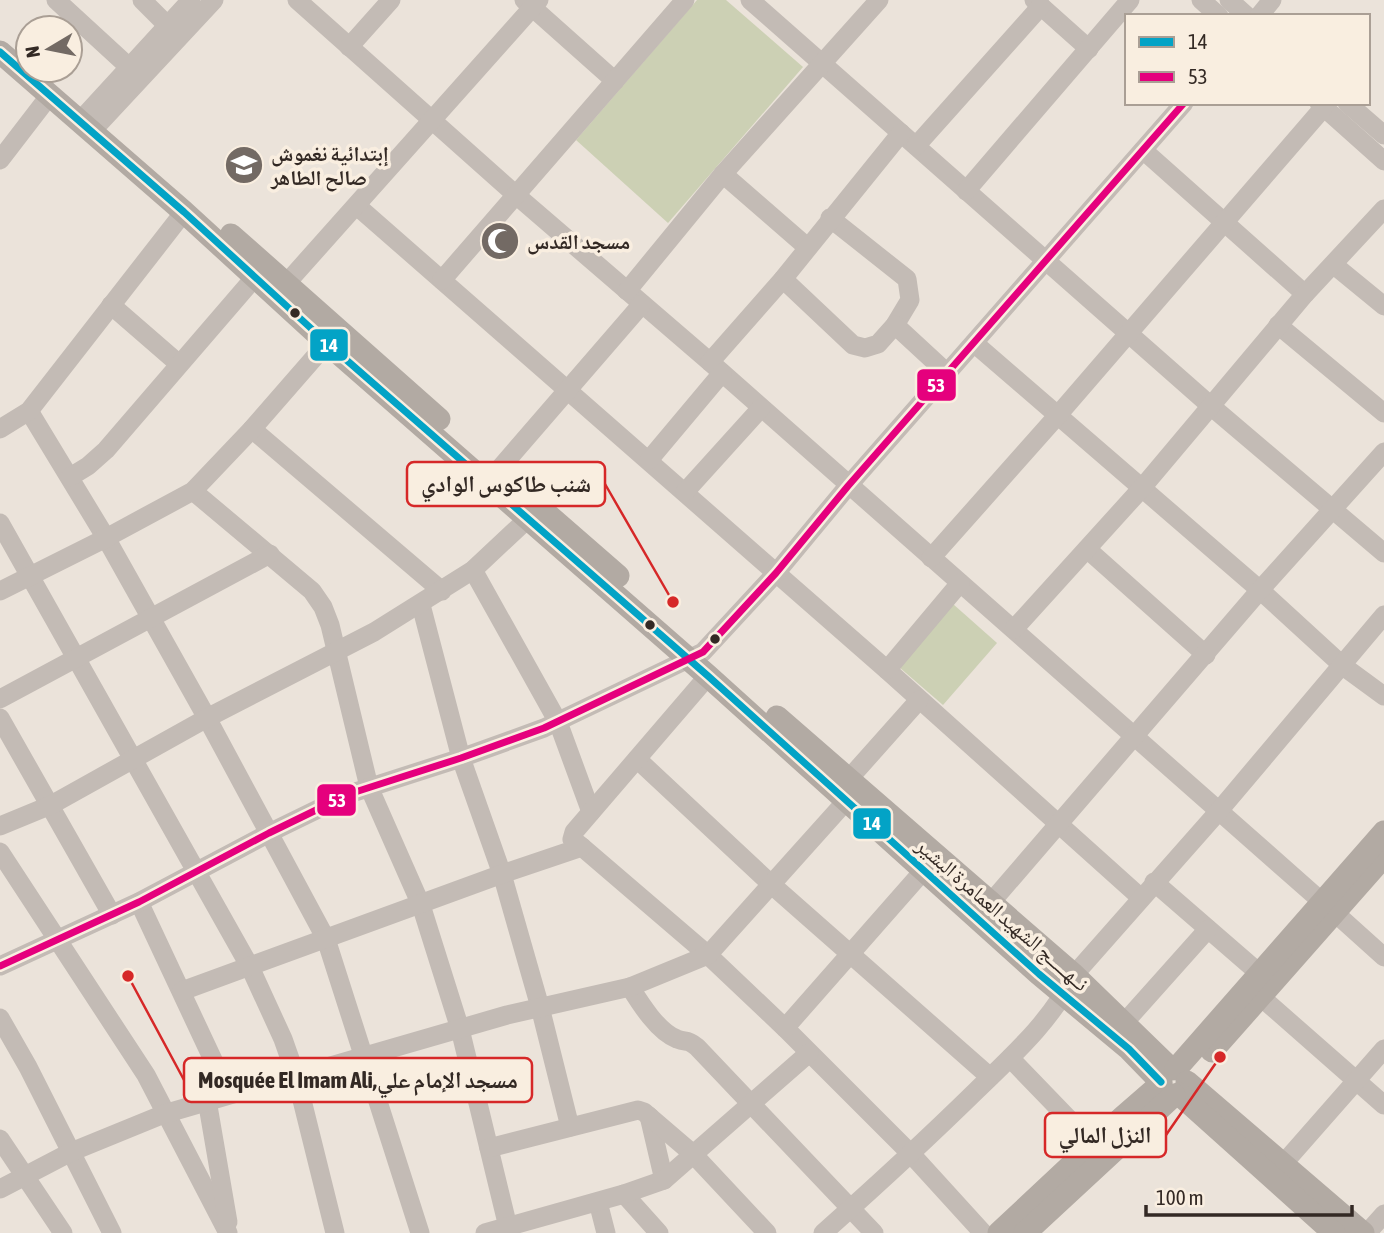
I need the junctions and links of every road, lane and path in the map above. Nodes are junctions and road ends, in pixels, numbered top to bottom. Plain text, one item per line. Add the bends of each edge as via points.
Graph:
1 (56, 0) edge
2 (142, 0) edge
3 (191, 0) edge
4 (214, 0) edge
5 (297, 0) edge
6 (391, 0) edge
7 (685, 0) edge
8 (750, 0) edge
9 (878, 0) edge
10 (1130, 0) edge
11 (1201, 0) edge
12 (1229, 0) edge
13 (1272, 0) edge
14 (532, 3) edge
15 (1037, 3) edge
16 (1217, 14) edge
17 (1245, 14) edge
18 (1261, 14) edge
19 (167, 25) junction
20 (0, 33) edge
21 (14, 46) edge
22 (349, 47) junction
23 (1089, 49) junction
24 (0, 52) edge
25 (822, 63) junction
26 (129, 67) junction
27 (615, 80) junction
28 (55, 84) edge
29 (50, 95) junction
30 (1182, 105) edge
31 (1322, 105) edge
32 (1349, 105) edge
33 (432, 120) junction
34 (90, 122) junction
35 (901, 133) junction
36 (1384, 135) edge
37 (916, 146) junction
38 (1143, 150) junction
39 (0, 160) edge
40 (1384, 161) edge
41 (723, 174) junction
42 (966, 191) junction
43 (516, 195) junction
44 (357, 206) junction
45 (1384, 209) edge
46 (184, 212) junction
47 (830, 218) junction
48 (1226, 222) junction
49 (807, 247) junction
50 (1047, 261) junction
51 (1334, 265) junction
52 (255, 277) junction
53 (783, 279) junction
54 (442, 280) junction
55 (281, 290) junction
56 (627, 291) junction
57 (1305, 293) junction
58 (642, 304) junction
59 (111, 305) junction
60 (1384, 306) edge
61 (895, 325) junction
62 (1278, 325) junction
63 (1129, 332) junction
64 (327, 343) junction
65 (974, 343) junction
66 (179, 364) junction
67 (716, 367) junction
68 (947, 373) junction
69 (567, 388) junction
70 (1212, 407) junction
71 (761, 408) junction
72 (29, 411) junction
73 (1384, 413) edge
74 (1058, 415) junction
75 (0, 429) edge
76 (252, 429) junction
77 (1384, 452) edge
78 (649, 460) junction
79 (492, 476) junction
80 (70, 477) junction
81 (848, 486) junction
82 (1141, 489) junction
83 (193, 491) junction
84 (685, 492) junction
85 (1333, 511) junction
86 (535, 513) junction
87 (0, 523) edge
88 (106, 538) junction
89 (1087, 549) junction
90 (1384, 553) edge
91 (270, 554) junction
92 (931, 558) junction
93 (473, 570) junction
94 (776, 573) junction
95 (30, 577) junction
96 (960, 583) junction
97 (1260, 590) junction
98 (0, 591) edge
99 (442, 591) junction
100 (421, 605) junction
101 (1384, 615) edge
102 (152, 620) junction
103 (1014, 629) junction
104 (335, 652) junction
105 (1206, 654) junction
106 (696, 656) junction
107 (77, 657) junction
108 (1343, 666) junction
109 (887, 670) junction
110 (708, 676) junction
111 (1384, 696) edge
112 (0, 699) edge
113 (919, 700) junction
114 (0, 718) edge
115 (207, 718) junction
116 (558, 722) junction
117 (1135, 737) junction
118 (461, 758) junction
119 (637, 759) junction
120 (134, 761) junction
121 (369, 787) junction
122 (844, 790) junction
123 (51, 806) junction
124 (591, 812) junction
125 (1217, 812) junction
126 (1059, 824) junction
127 (0, 825) edge
128 (1384, 832) edge
129 (269, 833) junction
130 (582, 847) junction
131 (0, 852) edge
132 (1384, 856) edge
133 (925, 870) junction
134 (197, 873) junction
135 (502, 874) junction
136 (1154, 882) junction
137 (772, 885) junction
138 (1140, 897) junction
139 (139, 902) junction
140 (421, 905) junction
141 (1327, 907) junction
142 (984, 910) junction
143 (112, 915) junction
144 (1208, 929) junction
145 (58, 939) junction
146 (326, 939) junction
147 (850, 955) junction
148 (708, 956) junction
149 (1384, 957) edge
150 (0, 966) edge
151 (250, 967) junction
152 (1259, 973) junction
153 (1069, 985) junction
154 (630, 987) junction
155 (182, 991) junction
156 (1261, 997) junction
157 (540, 1007) junction
158 (0, 1018) edge
159 (1124, 1023) junction
160 (785, 1028) junction
161 (460, 1029) junction
162 (1384, 1049) edge
163 (809, 1053) junction
164 (365, 1056) junction
165 (1010, 1058) junction
166 (296, 1076) junction
167 (990, 1077) junction
168 (1356, 1080) junction
169 (1175, 1082) junction
170 (229, 1094) junction
171 (207, 1100) junction
172 (753, 1104) junction
173 (1384, 1105) edge
174 (164, 1114) junction
175 (649, 1116) junction
176 (570, 1127) junction
177 (0, 1139) edge
178 (1093, 1144) junction
179 (489, 1148) junction
180 (71, 1152) junction
181 (694, 1154) junction
182 (912, 1154) junction
183 (1283, 1164) junction
184 (26, 1176) junction
185 (664, 1180) junction
186 (0, 1189) edge
187 (624, 1194) junction
188 (598, 1202) junction
189 (851, 1208) junction
190 (1384, 1214) edge
191 (521, 1227) edge
192 (63, 1233) edge
193 (112, 1233) edge
194 (229, 1233) edge
195 (335, 1233) edge
196 (420, 1233) edge
197 (485, 1233) edge
198 (606, 1233) edge
199 (659, 1233) edge
200 (767, 1233) edge
201 (823, 1233) edge
202 (874, 1233) edge
203 (984, 1233) edge
204 (999, 1233) edge
205 (1025, 1233) edge
206 (1334, 1233) edge
207 (1365, 1233) edge

1 - 26 street
2 - 19 street
3 - 19 street
4 - 34 street
5 - 22 street
6 - 22 street
7 - 27 street
8 - 25 street
9 - 25 street
10 - 23 street
11 - 16 street
12 - 17 street
13 - 18 street
14 - 27 street
14 - 33 street
15 - 23 street
15 - 37 street
19 - 26 street
20 - 21 main road
22 - 33 street
23 - 42 street
24 - 29 main road, نــهـــــج الشهيد العمامرة البشير
25 - 35 street
25 - 41 street
26 - 34 street
27 - 43 street
28 - 34 main road, نــهـــــج الشهيد العمامرة البشير
29 - 34 main road, نــهـــــج الشهيد العمامرة البشير
29 - 39 street
30 - 38 street
31 - 40 street
31 - 48 street
32 - 36 street
33 - 43 street
33 - 44 street
34 - 46 main road, نــهـــــج الشهيد العمامرة البشير
34 - 55 main road, نــهـــــج الشهيد العمامرة البشير
35 - 37 street
35 - 47 street
37 - 42 street
38 - 48 street
38 - 50 street
41 - 49 street
41 - 56 street
42 - 50 street
43 - 54 street
43 - 56 street
44 - 54 street
44 - 55 street
45 - 51 street
46 - 52 main road, نــهـــــج الشهيد العمامرة البشير
46 - 59 street
47 - 49 street
47 - 61 street via 907,279 910,300
48 - 57 street
48 - 63 street
49 - 53 street
50 - 63 street
50 - 65 street
51 - 57 street
51 - 60 street
52 - 55 main road, نــهـــــج الشهيد العمامرة البشير
52 - 66 street
53 - 61 street via 853,345 877,344
53 - 67 street
54 - 69 street
55 - 64 main road, نــهـــــج الشهيد العمامرة البشير
55 - 79 main road, نــهـــــج الشهيد العمامرة البشير
56 - 58 street
57 - 62 street
58 - 67 street
58 - 69 street
59 - 66 street
59 - 72 street
61 - 68 street
62 - 70 street
62 - 73 street
63 - 70 street
63 - 74 street
64 - 76 street
64 - 79 main road, نــهـــــج الشهيد العمامرة البشير
65 - 68 street
65 - 74 street
66 - 80 street via 106,450
67 - 71 street
67 - 78 street
68 - 81 street
69 - 78 street
69 - 79 street
70 - 82 street
70 - 85 street
71 - 81 street
71 - 84 street
72 - 75 street
72 - 80 street
74 - 82 street
74 - 92 street
76 - 83 street
76 - 99 street
77 - 85 street
78 - 84 street
79 - 86 main road, نــهـــــج الشهيد العمامرة البشير
80 - 88 street
81 - 92 street
81 - 94 street
82 - 89 street
82 - 97 street
83 - 88 street
83 - 91 street
84 - 94 street
85 - 90 street
85 - 97 street
86 - 93 street
86 - 106 main road, نــهـــــج الشهيد العمامرة البشير
87 - 95 street
88 - 95 street
88 - 102 street
89 - 103 street
89 - 105 street
91 - 102 street
91 - 104 street via 324,607
92 - 96 street
93 - 99 street
93 - 116 street
94 - 106 street
94 - 109 street
95 - 98 street
95 - 107 street
96 - 103 street
96 - 109 street
97 - 105 street
97 - 108 street
99 - 100 street
100 - 104 street
100 - 118 street
101 - 108 street
102 - 107 street
102 - 115 street
103 - 117 street
104 - 115 street
104 - 121 street
105 - 117 street
106 - 110 main road, نــهـــــج الشهيد العمامرة البشير
106 - 116 street
106 - 122 main road, نــهـــــج الشهيد العمامرة البشير
107 - 112 street
107 - 120 street
108 - 111 street
108 - 125 street
109 - 113 street
110 - 119 street
110 - 122 main road, نــهـــــج الشهيد العمامرة البشير
113 - 122 street
113 - 126 street
114 - 123 street
115 - 120 street
115 - 129 street
116 - 118 street
116 - 124 street
117 - 125 street
117 - 126 street
118 - 121 street
118 - 135 street
119 - 124 street
119 - 137 street
120 - 123 street
120 - 134 street
121 - 129 street
121 - 140 street
122 - 133 main road
122 - 137 street
122 - 142 main road, نــهـــــج الشهيد العمامرة البشير
123 - 127 street
123 - 143 street
124 - 130 street via 572,835
125 - 136 street
125 - 141 street
126 - 138 street
126 - 142 street
128 - 141 main road
129 - 134 street
129 - 146 street
130 - 135 street
130 - 148 street
131 - 145 street
132 - 141 main road
133 - 142 main road
133 - 147 street
134 - 139 street
134 - 151 street
135 - 140 street
135 - 157 street
136 - 138 street
136 - 144 street
137 - 147 street
137 - 148 street
138 - 153 street
139 - 143 street
139 - 155 street
140 - 146 street
140 - 161 street
141 - 149 street
141 - 152 main road
141 - 156 main road
142 - 153 main road, نــهـــــج الشهيد العمامرة البشير
143 - 145 street
144 - 152 street
144 - 159 street
145 - 150 street
145 - 174 street via 146,1075
146 - 151 street
146 - 164 street
147 - 160 street
147 - 167 street
148 - 154 street
148 - 160 street
151 - 155 street
151 - 166 street
152 - 169 main road
153 - 159 main road, نــهـــــج الشهيد العمامرة البشير
153 - 165 street
153 - 169 main road via 1129,1049
154 - 157 street
154 - 172 street via 646,1013 677,1039 688,1039
155 - 170 street
156 - 168 street
156 - 169 main road
157 - 161 street
157 - 176 street
158 - 180 street
159 - 169 main road, نــهـــــج الشهيد العمامرة البشير
160 - 163 street
161 - 164 street
161 - 179 street
162 - 168 street
163 - 172 street
163 - 182 street
164 - 166 street
164 - 196 street
165 - 167 street
165 - 178 street
166 - 170 street
166 - 195 street
167 - 182 street
168 - 173 street
168 - 183 street
169 - 178 main road
169 - 183 main road
169 - 205 main road
169 - 206 main road
170 - 171 street
171 - 174 street
171 - 194 street
172 - 181 street
172 - 189 street
174 - 180 street
174 - 194 street
175 - 176 street via 634,1110
175 - 181 street
175 - 185 street
176 - 179 street
177 - 184 street
178 - 204 main road
179 - 191 street
180 - 184 street
180 - 193 street
181 - 185 street
181 - 200 street
182 - 189 street
182 - 203 street
183 - 207 main road
184 - 186 street
184 - 192 street
185 - 187 street
187 - 188 street
187 - 199 street
188 - 191 street
188 - 198 street
189 - 201 street
189 - 202 street
190 - 207 street
191 - 197 street

